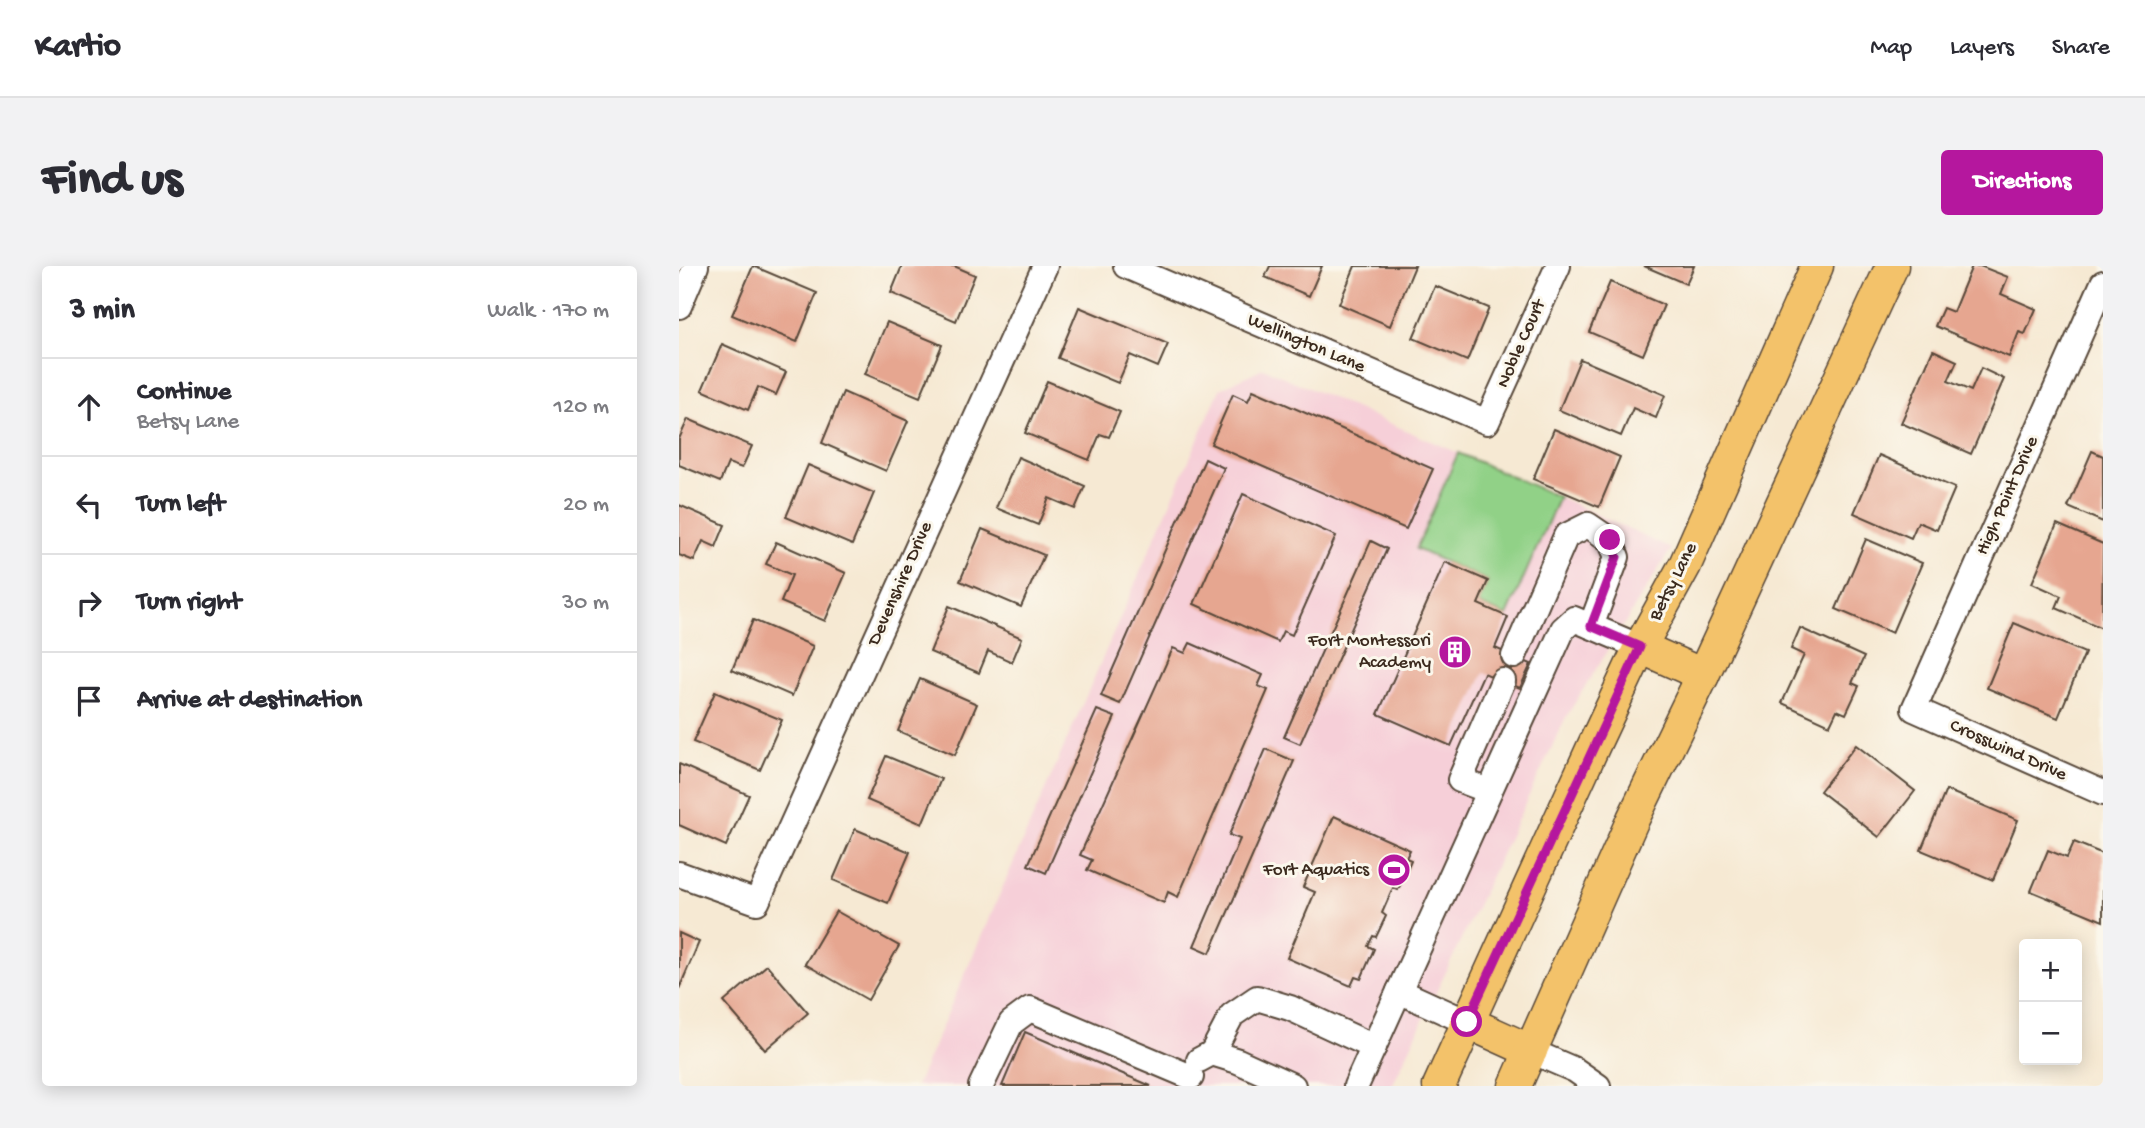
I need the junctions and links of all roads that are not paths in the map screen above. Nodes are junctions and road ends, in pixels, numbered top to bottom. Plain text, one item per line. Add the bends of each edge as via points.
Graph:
1 (696, 266) edge
2 (1045, 266) edge
3 (1126, 266) edge
4 (1558, 266) edge
5 (1817, 266) edge
6 (1892, 266) edge
7 (2103, 284) edge
8 (679, 306) edge
9 (1487, 422) joint
10 (1591, 626) junction
11 (1640, 647) junction
12 (1514, 656) dead end
13 (1703, 675) junction
14 (1503, 681) dead end
15 (1914, 709) joint
16 (1489, 791) junction
17 (2103, 793) edge
18 (679, 874) edge
19 (1399, 991) junction
20 (1467, 1022) junction
21 (1374, 1047) junction
22 (1531, 1051) junction
23 (1212, 1053) junction
24 (1189, 1082) edge
25 (981, 1086) edge
26 (1293, 1086) edge
27 (1356, 1086) edge
28 (1439, 1086) edge
29 (1515, 1086) edge
30 (1598, 1086) edge

1 - 8 street
2 - 18 street, Devenshire Drive via 757,902
3 - 9 street, Wellington Lane
4 - 9 street, Noble Court
5 - 11 main road, Betsy Lane via 1685,565
6 - 13 main road
7 - 15 street, High Point Drive
10 - 11 street
10 - 12 street via 1617,557 1610,540 1588,525 1566,536
10 - 16 street via 1574,619 1563,629
11 - 13 main road
11 - 20 main road, Betsy Lane
13 - 22 main road via 1633,819
14 - 16 street via 1460,780
15 - 17 street, Crosswind Drive
16 - 19 street
19 - 20 street
19 - 21 street
20 - 22 main road
20 - 28 main road, Betsy Lane
21 - 23 street via 1290,1008 1257,998 1232,1015
21 - 27 street
22 - 29 main road
22 - 30 street via 1575,1070
23 - 24 street via 1199,1060
23 - 26 street
24 - 25 street via 1030,1009 1011,1023

